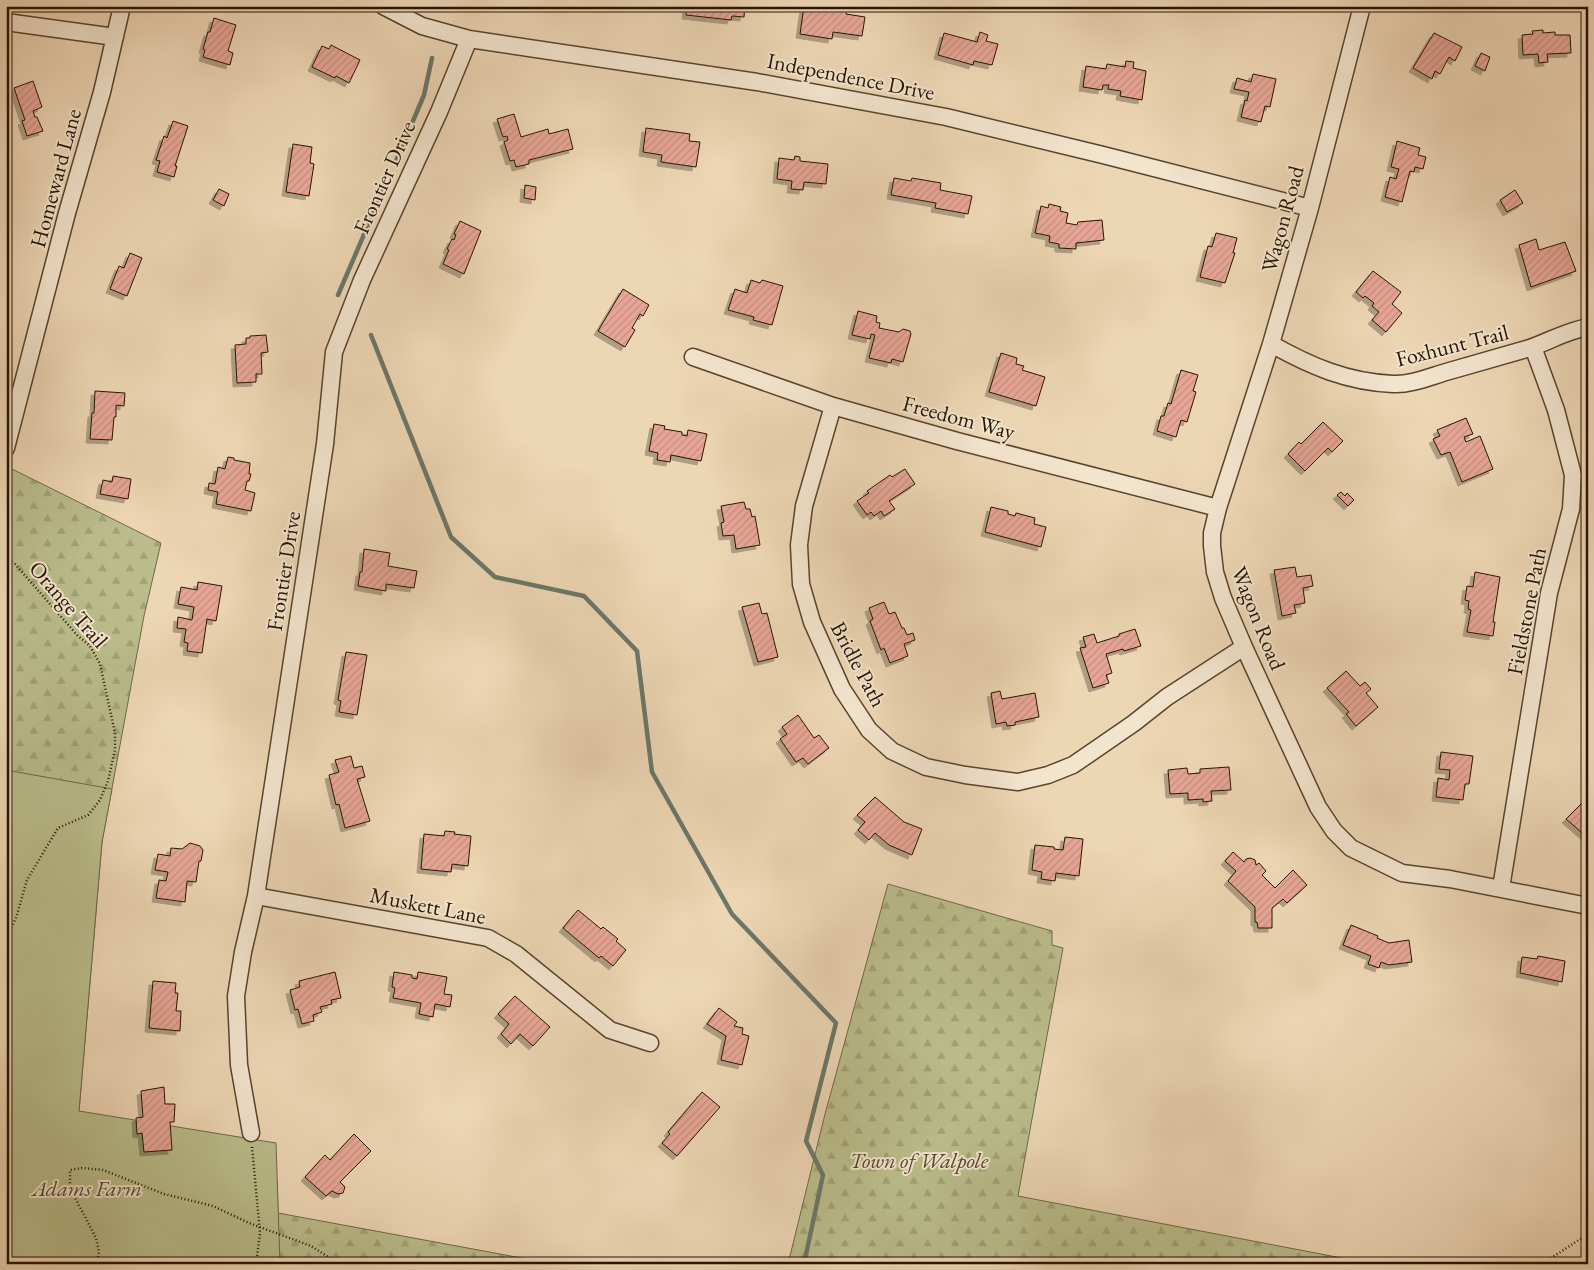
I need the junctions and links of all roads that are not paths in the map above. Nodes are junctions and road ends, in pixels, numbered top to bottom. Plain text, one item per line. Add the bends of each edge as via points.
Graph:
1 (122, 6) edge
2 (383, 6) edge
3 (1362, 6) edge
4 (6, 22) edge
5 (115, 37) junction
6 (469, 39) junction
7 (1310, 208) junction
8 (1588, 327) edge
9 (1271, 344) junction
10 (1533, 347) junction
11 (693, 357) dead end
12 (833, 406) junction
13 (6, 448) edge
14 (1218, 508) junction
15 (1244, 647) junction
16 (1501, 888) junction
17 (256, 896) junction
18 (1588, 906) edge
19 (650, 1043) dead end
20 (251, 1133) road end

1 - 5 street, Homeward Lane
2 - 6 street, Independence Drive via 422,26
3 - 7 street, Wagon Road
4 - 5 street
5 - 13 street, Homeward Lane
6 - 7 street, Independence Drive via 757,82 946,117
6 - 17 street, Frontier Drive via 362,280 334,352 325,444
7 - 9 street, Wagon Road
8 - 10 street, Foxhunt Trail
9 - 10 street, Foxhunt Trail via 1302,362 1324,370 1395,384
9 - 14 street, Wagon Road
10 - 16 street, Fieldstone Path via 1556,410 1573,475 1571,509 1549,593
11 - 12 street, Freedom Way
12 - 14 street, Freedom Way
12 - 15 street, Bridle Path via 804,506 799,546 800,584 812,622 842,689 869,730 892,751 926,767 965,775 1018,782 1048,775 1073,765 1167,697
14 - 15 street, Wagon Road via 1212,533 1215,572
15 - 16 street, Wagon Road via 1318,807 1334,831 1351,848 1402,873
16 - 18 street, Wagon Road
17 - 19 street, Muskett Lane via 488,938 516,954 610,1030
17 - 20 street, Frontier Drive via 236,996 239,1065

